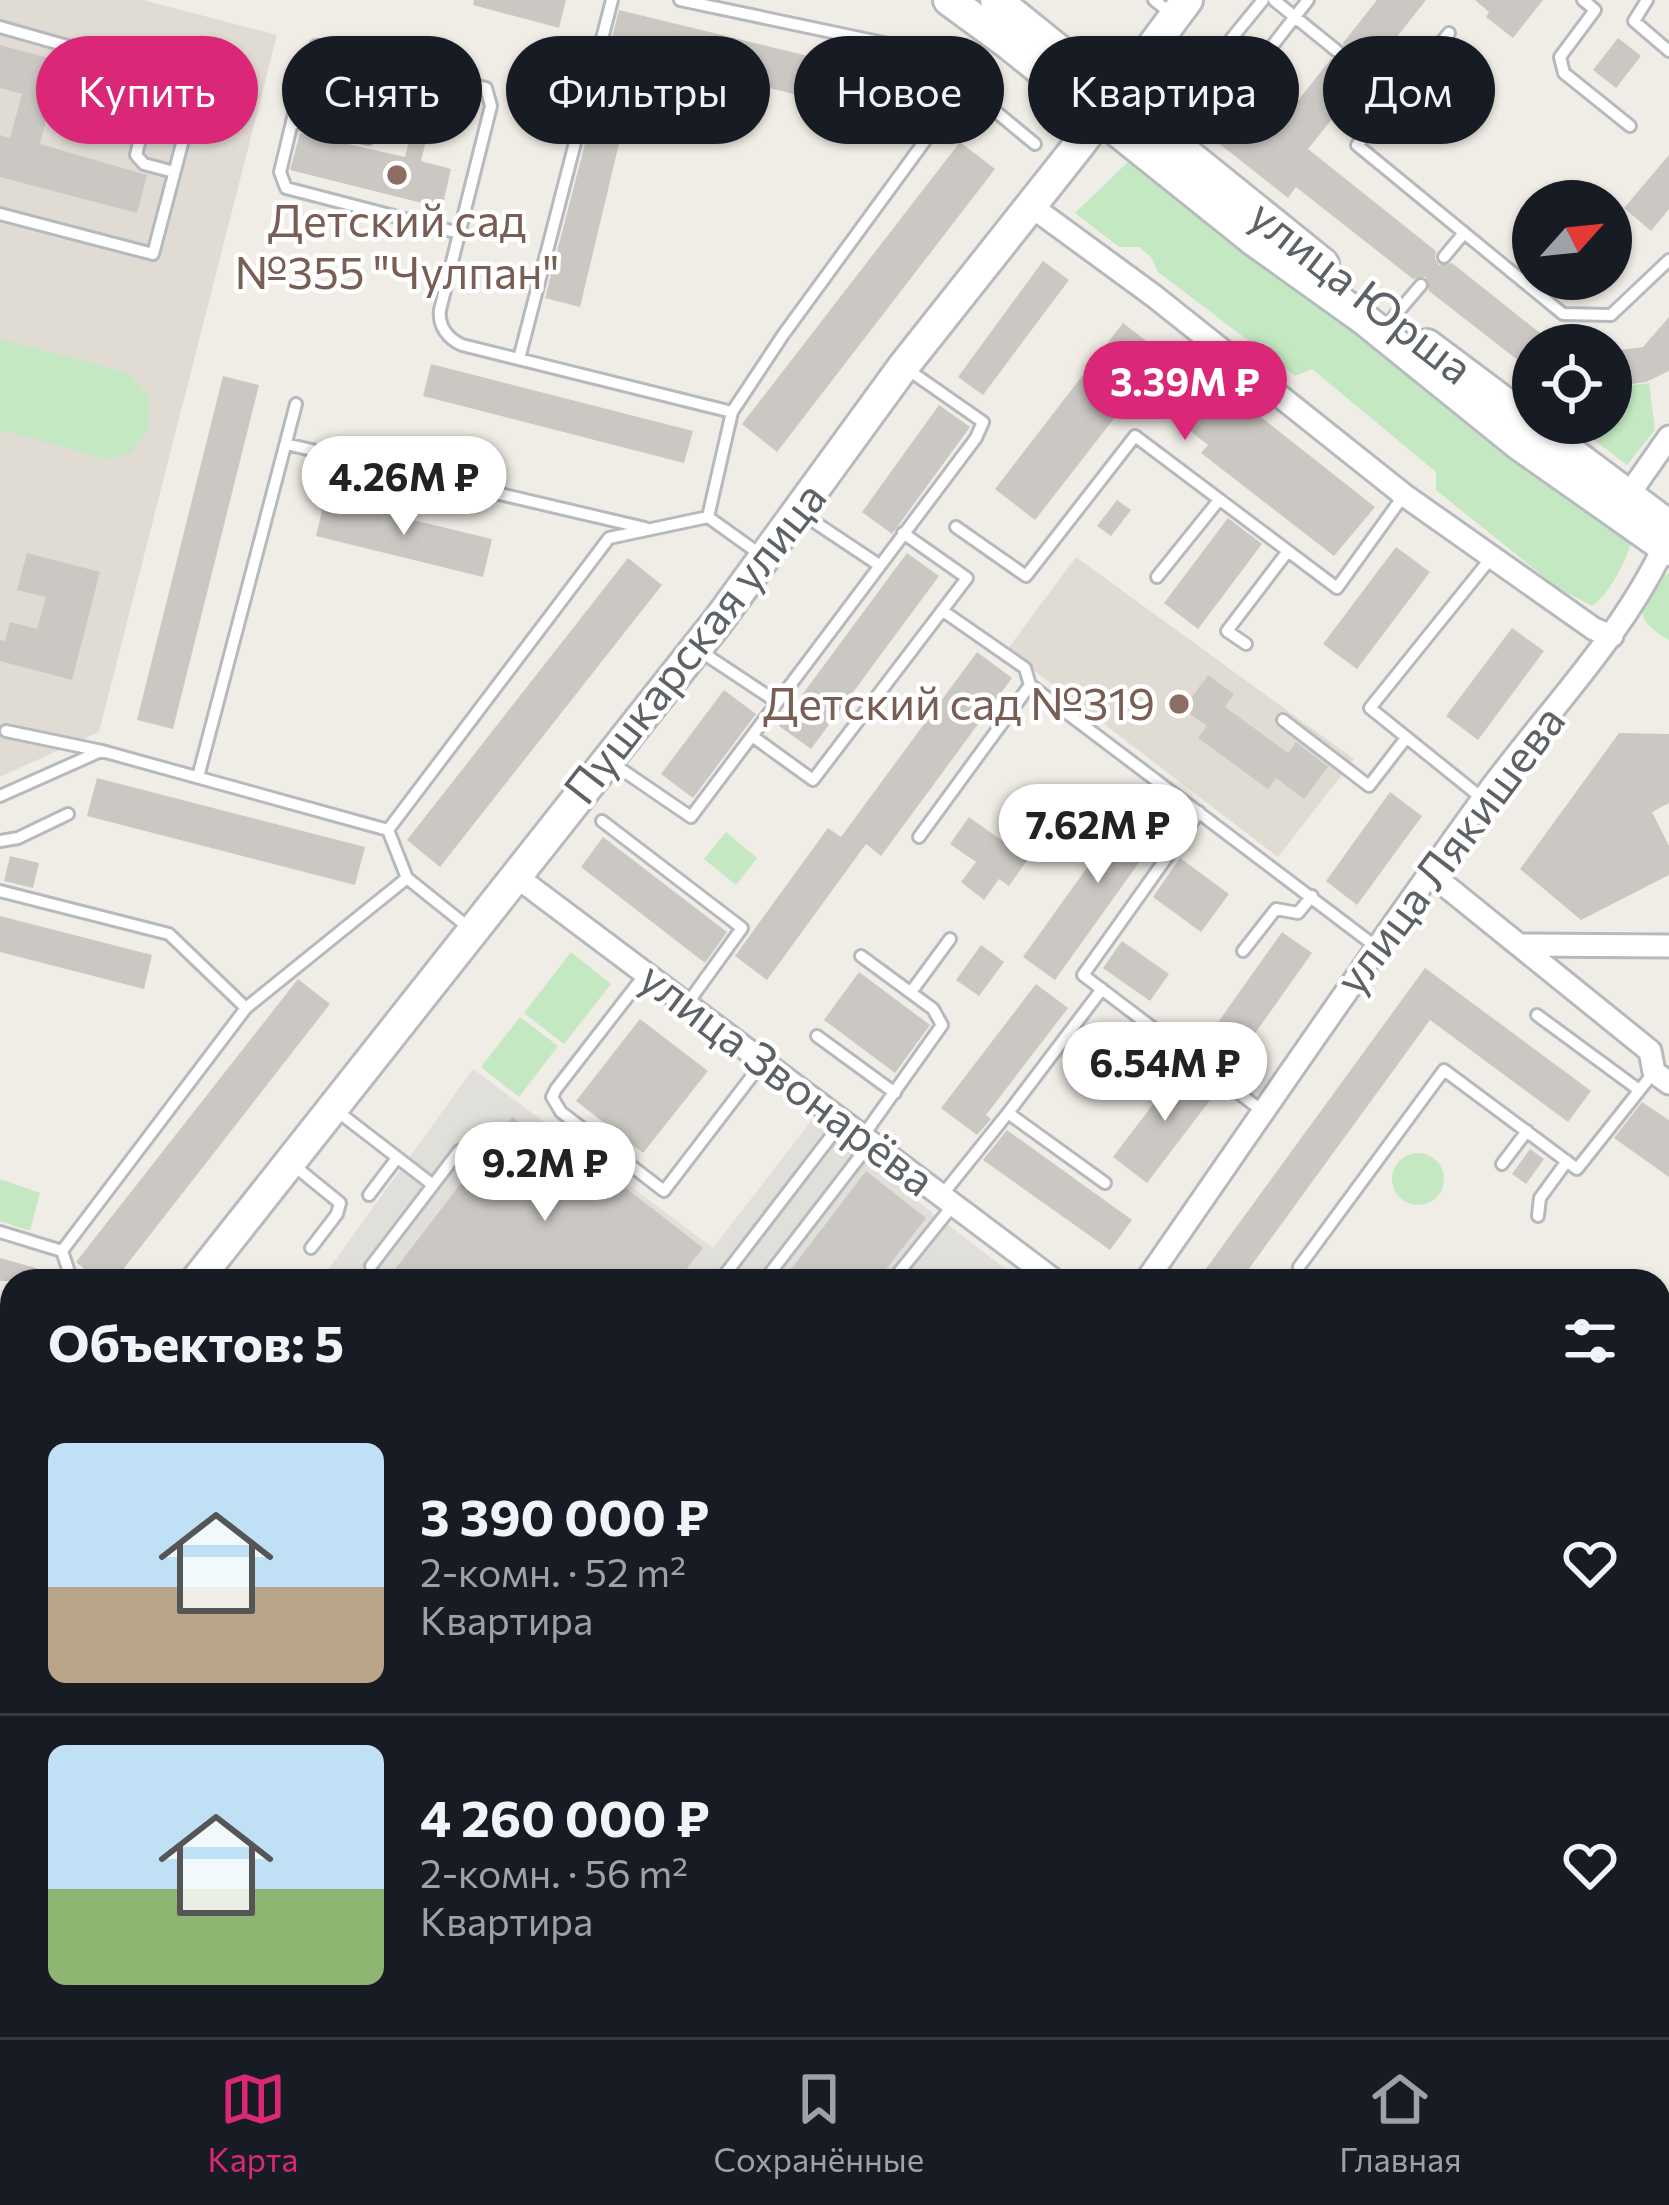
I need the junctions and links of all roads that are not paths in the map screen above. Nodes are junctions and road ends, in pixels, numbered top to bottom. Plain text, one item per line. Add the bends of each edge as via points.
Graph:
1 (612, 0) edge
2 (680, 0) edge
3 (949, 0) edge
4 (996, 0) edge
5 (1263, 0) edge
6 (1274, 0) edge
7 (1308, 0) edge
8 (1582, 0) edge
9 (1647, 0) edge
10 (1172, 5) edge
11 (1295, 17) junction
12 (0, 28) edge
13 (1449, 33) dead end
14 (851, 36) edge
15 (1033, 36) edge
16 (1152, 36) edge
17 (1234, 36) edge
18 (1280, 36) edge
19 (1446, 36) edge
20 (36, 38) edge
21 (1323, 40) edge
22 (1669, 51) edge
23 (1028, 54) edge
24 (482, 88) edge
25 (1004, 118) edge
26 (1630, 126) dead end
27 (482, 135) edge
28 (1028, 138) edge
29 (139, 144) edge
30 (182, 144) edge
31 (287, 144) edge
32 (480, 144) edge
33 (923, 144) edge
34 (1078, 144) edge
35 (1152, 144) edge
36 (1358, 144) edge
37 (174, 172) junction
38 (1031, 206) junction
39 (0, 214) edge
40 (459, 233) junction
41 (1464, 233) junction
42 (1444, 257) dead end
43 (1669, 260) edge
44 (1421, 285) dead end
45 (1386, 326) junction
46 (519, 359) junction
47 (903, 367) junction
48 (296, 404) dead end
49 (732, 412) junction
50 (1669, 437) edge
51 (286, 444) junction
52 (1405, 495) junction
53 (1220, 500) junction
54 (1622, 504) junction
55 (799, 512) junction
56 (708, 517) junction
57 (956, 526) dead end
58 (647, 529) junction
59 (903, 533) junction
60 (1668, 539) edge
61 (1288, 551) junction
62 (764, 557) junction
63 (1491, 558) junction
64 (880, 565) junction
65 (1157, 577) dead end
66 (943, 611) junction
67 (1612, 636) junction
68 (1246, 644) dead end
69 (697, 649) junction
70 (1030, 685) junction
71 (777, 702) junction
72 (1283, 720) dead end
73 (6, 731) dead end
74 (752, 736) junction
75 (1406, 738) junction
76 (102, 751) junction
77 (606, 760) junction
78 (198, 777) junction
79 (0, 796) edge
80 (1483, 799) junction
81 (1199, 812) junction
82 (68, 814) dead end
83 (602, 821) dead end
84 (388, 830) junction
85 (919, 837) dead end
86 (0, 842) edge
87 (1430, 874) junction
88 (518, 877) junction
89 (407, 878) junction
90 (0, 891) edge
91 (1312, 896) junction
92 (473, 932) junction
93 (950, 939) dead end
94 (1521, 945) junction
95 (1375, 946) junction
96 (1669, 946) edge
97 (1243, 951) dead end
98 (861, 956) dead end
99 (646, 973) junction
100 (1102, 989) junction
101 (911, 992) junction
102 (687, 1004) junction
103 (246, 1008) junction
104 (1537, 1015) dead end
105 (817, 1036) dead end
106 (764, 1062) junction
107 (1661, 1077) edge
108 (1639, 1090) junction
109 (895, 1093) junction
110 (333, 1108) junction
111 (1262, 1110) junction
112 (1008, 1114) junction
113 (842, 1121) junction
114 (1527, 1131) junction
115 (867, 1139) junction
116 (459, 1151) dead end
117 (397, 1158) junction
118 (1567, 1161) junction
119 (290, 1162) junction
120 (1502, 1164) dead end
121 (1105, 1183) dead end
122 (433, 1185) junction
123 (369, 1195) dead end
124 (948, 1200) junction
125 (1538, 1216) dead end
126 (0, 1232) edge
127 (311, 1248) dead end
128 (62, 1251) junction
129 (370, 1266) dead end
130 (1299, 1267) dead end
131 (68, 1269) edge
132 (205, 1269) edge
133 (729, 1269) edge
134 (773, 1269) edge
135 (900, 1269) edge
136 (1039, 1269) edge
137 (1154, 1269) edge
138 (0, 1636) edge
139 (0, 1661) edge

1 - 46 lane
2 - 14 lane
3 - 23 main road
4 - 15 main road
5 - 17 lane
6 - 11 lane
7 - 11 lane
8 - 26 lane via 1595,10 1560,57 1564,73
9 - 22 lane via 1634,21
10 - 16 main road, Пушкарская улица
11 - 18 lane
11 - 21 lane
12 - 20 lane
13 - 19 lane
24 - 27 lane via 491,96
25 - 28 lane
29 - 37 lane via 144,164
30 - 37 lane
31 - 40 lane via 280,172 286,188
32 - 40 lane
33 - 49 lane
34 - 38 main road, Пушкарская улица
35 - 45 main road, улица Юрша
36 - 41 lane
37 - 39 lane via 153,254
38 - 47 main road, Пушкарская улица
38 - 52 street
40 - 46 lane via 440,322 457,344
41 - 42 lane
41 - 43 lane via 1563,314 1611,315
44 - 45 lane
45 - 54 main road, улица Юрша
46 - 49 lane
47 - 55 main road, Пушкарская улица
47 - 59 lane via 983,422
48 - 51 lane
49 - 56 lane
50 - 54 street
51 - 58 lane
51 - 78 lane
52 - 61 lane via 1337,589
52 - 63 street
53 - 57 lane via 1135,436 1026,576
53 - 61 lane
53 - 65 lane
54 - 60 main road, улица Юрша
55 - 62 main road, Пушкарская улица
55 - 64 lane
56 - 58 lane
56 - 62 lane
58 - 84 lane via 610,538
59 - 64 lane
59 - 66 lane via 967,578
60 - 67 street, улица Лякишева
61 - 68 lane via 1227,632
62 - 69 main road, Пушкарская улица
63 - 67 street
63 - 75 lane via 1370,708
64 - 71 lane
66 - 70 lane via 1025,668
66 - 74 lane via 813,780
67 - 80 street, улица Лякишева
69 - 71 lane
69 - 77 main road, Пушкарская улица
70 - 81 lane
70 - 85 lane
71 - 74 lane
72 - 75 lane via 1369,786
73 - 76 lane
74 - 77 lane via 691,817
75 - 80 lane
76 - 78 lane
76 - 79 lane
77 - 88 main road, Пушкарская улица
78 - 84 lane
80 - 87 street, улица Лякишева
81 - 91 lane
81 - 100 lane via 1083,975
82 - 86 lane
83 - 102 lane via 742,928
84 - 89 lane
87 - 94 street
87 - 95 street, улица Лякишева
88 - 92 main road, Пушкарская улица
88 - 99 street, улица Звонарёва
89 - 92 lane
89 - 103 lane
90 - 103 lane via 169,934
91 - 95 lane
91 - 97 lane via 1298,914 1271,912
92 - 110 main road, Пушкарская улица
93 - 101 lane
94 - 96 street
94 - 107 street via 1650,1051
95 - 111 street, улица Лякишева
98 - 101 lane
99 - 102 street, улица Звонарёва
99 - 106 lane via 552,1097 664,1191
100 - 111 lane
100 - 112 lane
101 - 109 lane via 942,1025
102 - 106 street, улица Звонарёва
103 - 128 lane
104 - 108 lane
105 - 109 lane
106 - 113 street, улица Звонарёва
107 - 108 lane
108 - 118 lane via 1577,1169
109 - 115 lane
110 - 117 lane
110 - 119 main road, Пушкарская улица
111 - 137 street, улица Лякишева
112 - 121 lane
112 - 124 lane
113 - 115 street, улица Звонарёва
113 - 133 lane
114 - 118 lane
114 - 120 lane
114 - 130 lane via 1444,1070
115 - 124 street, улица Звонарёва
115 - 134 lane
116 - 122 lane
117 - 122 lane
117 - 123 lane
118 - 125 lane via 1540,1198
119 - 127 lane via 340,1203
119 - 132 main road, Пушкарская улица
122 - 129 lane
124 - 135 lane
124 - 136 street, улица Звонарёва
126 - 128 lane
128 - 131 lane
138 - 139 lane

